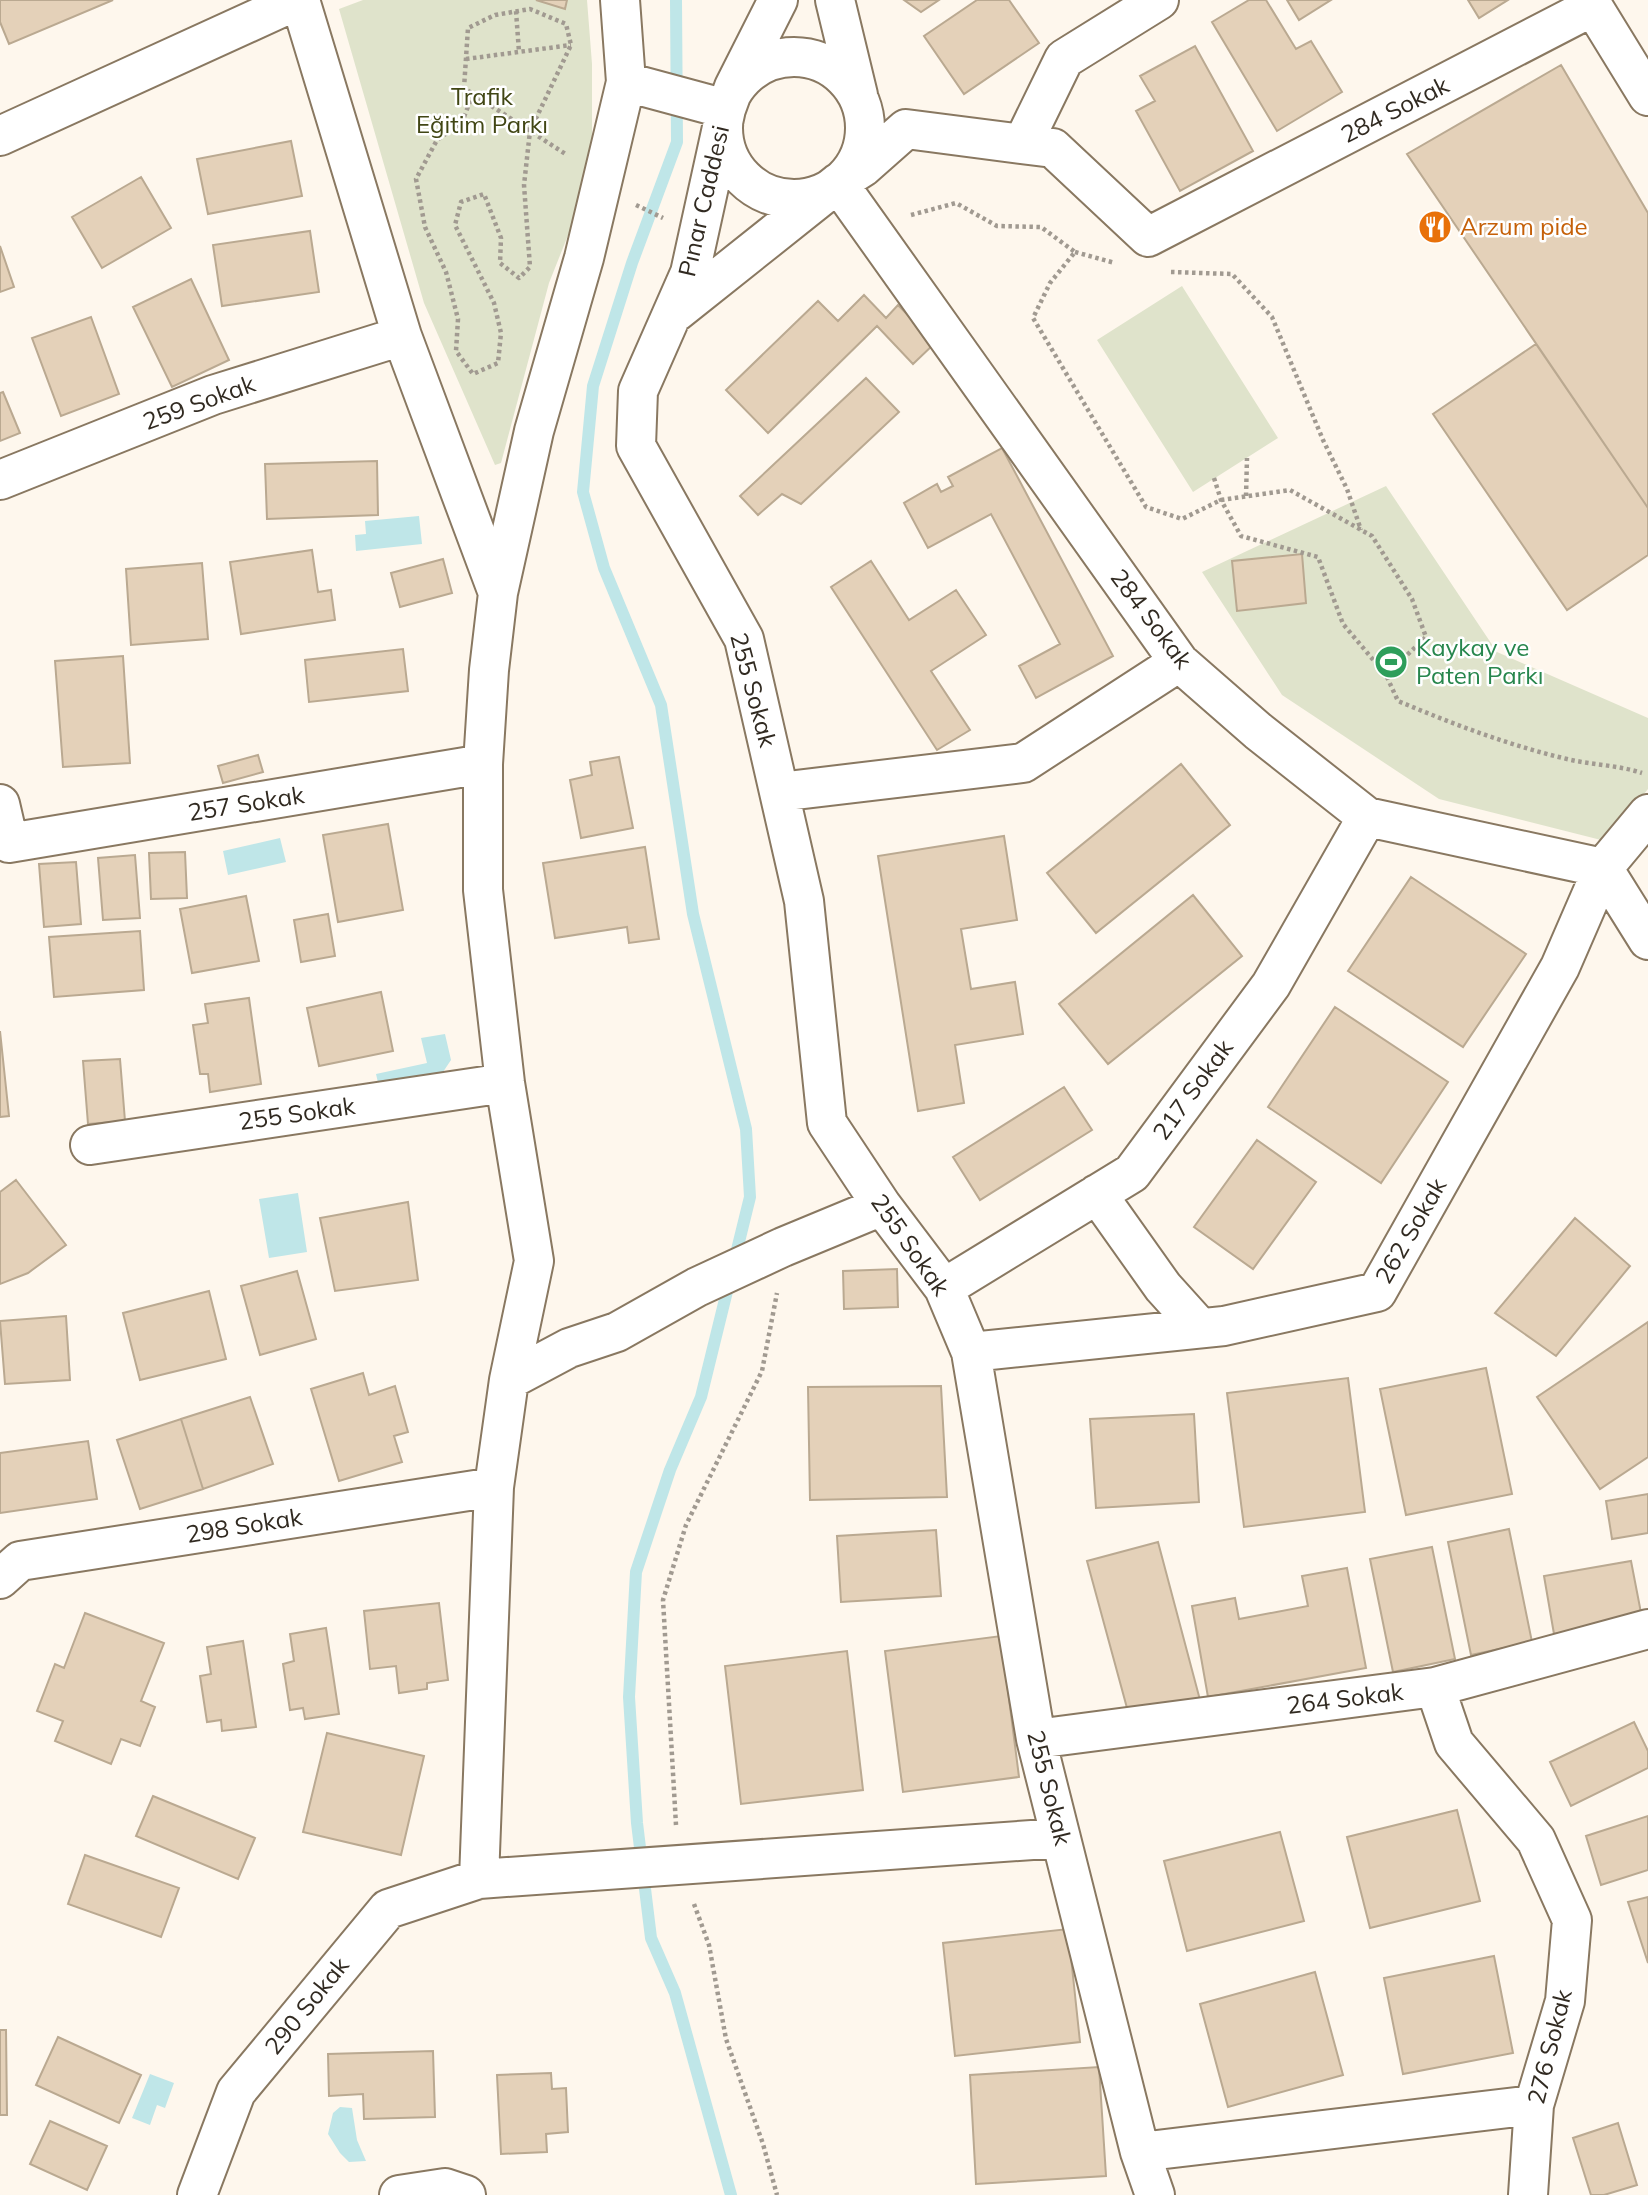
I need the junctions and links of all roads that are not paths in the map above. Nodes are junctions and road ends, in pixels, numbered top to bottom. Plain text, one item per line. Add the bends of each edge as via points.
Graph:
1 (299, 0) edge
2 (620, 0) edge
3 (778, 0) edge
4 (835, 0) edge
5 (1158, 0) edge
6 (1590, 4) edge
7 (638, 85) junction
8 (859, 95) junction
9 (1648, 96) edge
10 (715, 106) junction
11 (0, 136) edge
12 (1023, 144) junction
13 (838, 183) junction
14 (671, 316) junction
15 (402, 336) junction
16 (636, 446) joint
17 (0, 480) edge
18 (498, 593) junction
19 (1179, 662) junction
20 (484, 764) junction
21 (779, 792) junction
22 (0, 804) edge
23 (1648, 814) edge
24 (1367, 817) junction
25 (1602, 868) junction
26 (1648, 940) edge
27 (505, 1083) junction
28 (90, 1145) dead end
29 (1097, 1194) junction
30 (882, 1206) junction
31 (944, 1288) junction
32 (1200, 1328) junction
33 (971, 1352) junction
34 (509, 1380) junction
35 (494, 1487) junction
36 (0, 1579) edge
37 (1648, 1629) edge
38 (1435, 1687) junction
39 (1036, 1739) junction
40 (1061, 1838) junction
41 (479, 1879) junction
42 (1535, 2105) junction
43 (1140, 2152) junction
44 (456, 2192) edge
45 (197, 2195) edge
46 (399, 2195) edge
47 (1155, 2195) edge
48 (1528, 2195) edge

1 - 11 street
1 - 15 street
2 - 7 street
3 - 10 street, Pınar Caddesi via 734,87
4 - 8 street
5 - 12 street via 1064,60
6 - 9 street
6 - 12 street, 284 Sokak via 1148,237 1053,148
7 - 10 street
7 - 18 street via 614,189 584,258 534,431
8 - 10 street via 843,76 822,63 799,57 775,60 753,71
8 - 13 street via 866,118 866,142
10 - 13 street via 727,154 739,174 756,189 777,198 800,200
10 - 14 street, Pınar Caddesi via 690,273
12 - 13 street, 284 Sokak via 906,129
13 - 14 street, 284 Sokak
13 - 19 street, 284 Sokak
14 - 16 street, Pınar Caddesi via 638,391
15 - 17 street, 259 Sokak via 213,395
15 - 18 street
16 - 21 street, 255 Sokak via 744,639
18 - 20 street
19 - 21 street via 1023,763
19 - 24 street, 284 Sokak via 1258,732
20 - 22 street, 257 Sokak via 9,843
20 - 27 street via 483,890
21 - 30 street, 255 Sokak via 804,901 827,1123
23 - 25 street, 262 Sokak
24 - 25 street, 284 Sokak
24 - 29 street, 217 Sokak via 1270,985 1132,1173
25 - 26 street
25 - 32 street, 262 Sokak via 1560,967 1377,1292
27 - 28 street, 255 Sokak
27 - 34 street via 534,1261
29 - 31 street, 217 Sokak
29 - 32 street via 1163,1287
30 - 31 street, 255 Sokak
30 - 34 street via 697,1287 617,1332 569,1348
31 - 33 street, 255 Sokak
32 - 33 street, 262 Sokak
33 - 39 street, 255 Sokak
34 - 35 street
35 - 36 street, 298 Sokak via 20,1561
35 - 41 street
37 - 38 street, 264 Sokak
38 - 39 street, 264 Sokak
38 - 42 street, 276 Sokak via 1454,1743 1536,1840 1572,1920 1565,2001
39 - 40 street, 255 Sokak
40 - 41 street, 290 Sokak
40 - 43 street, 255 Sokak
41 - 45 street, 290 Sokak via 388,1909 236,2092
42 - 43 street
42 - 48 street, 276 Sokak
43 - 47 street, 255 Sokak
44 - 46 street

